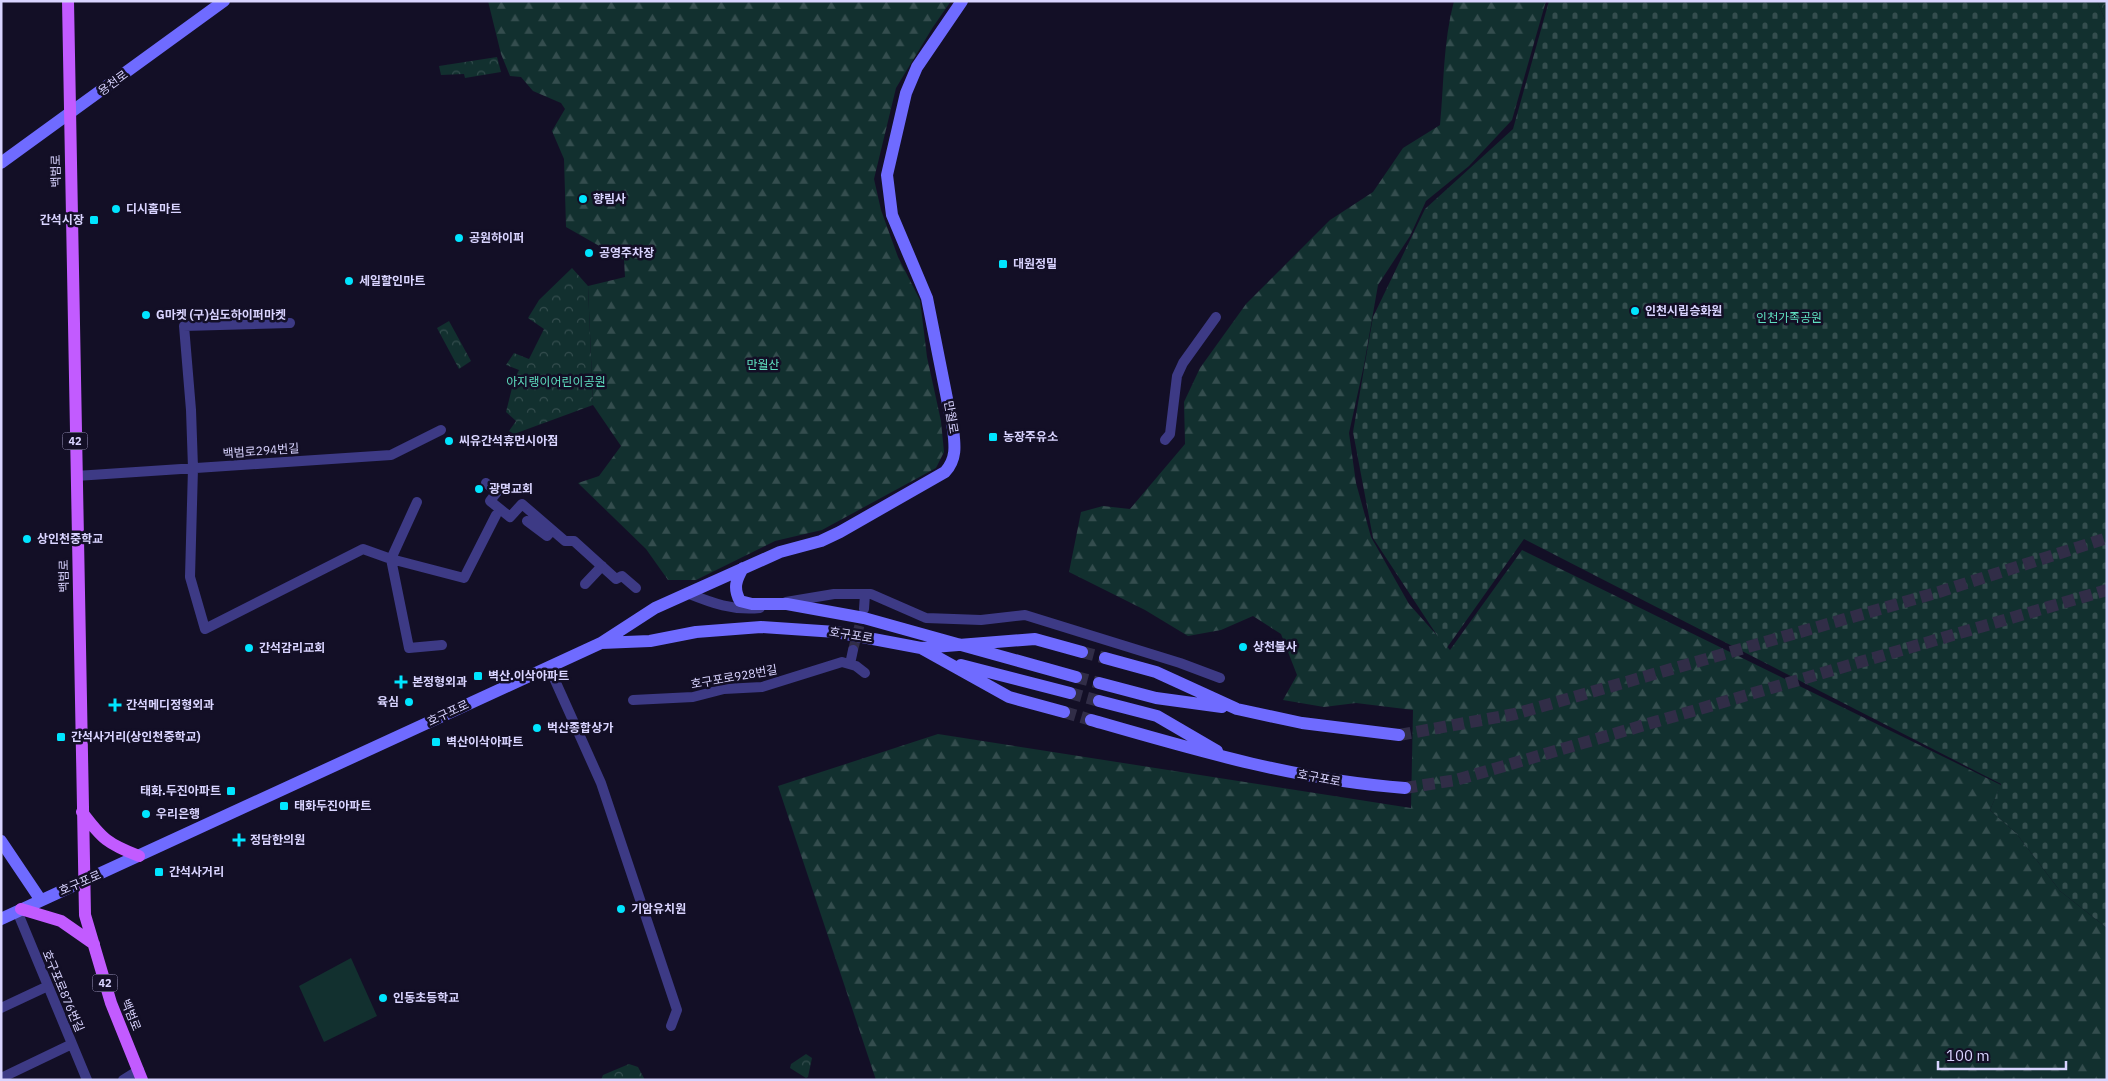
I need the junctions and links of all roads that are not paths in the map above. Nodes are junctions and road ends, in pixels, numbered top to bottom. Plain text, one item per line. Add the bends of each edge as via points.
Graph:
1 (68, 1) edge
2 (224, 1) edge
3 (962, 1) edge
4 (69, 115) junction
5 (1, 163) edge
6 (1216, 317) dead end
7 (290, 323) dead end
8 (442, 430) dead end
9 (1165, 440) dead end
10 (193, 468) junction
11 (76, 476) junction
12 (486, 483) dead end
13 (417, 502) dead end
14 (496, 515) dead end
15 (526, 520) dead end
16 (552, 530) junction
17 (391, 559) junction
18 (602, 566) junction
19 (744, 568) junction
20 (585, 584) dead end
21 (636, 588) dead end
22 (687, 594) junction
23 (865, 594) junction
24 (779, 603) junction
25 (864, 610) tunnel mouth
26 (601, 643) junction
27 (956, 644) junction
28 (442, 645) dead end
29 (921, 648) junction
30 (853, 650) tunnel mouth
31 (1082, 652) tunnel mouth
32 (1105, 658) tunnel mouth
33 (944, 660) junction
34 (850, 664) junction
35 (549, 667) junction
36 (864, 673) dead end
37 (1076, 677) tunnel mouth
38 (1220, 678) dead end
39 (1099, 683) tunnel mouth
40 (1070, 693) tunnel mouth
41 (633, 700) dead end
42 (1099, 700) tunnel mouth
43 (1237, 709) junction
44 (1064, 712) tunnel mouth
45 (1091, 720) tunnel mouth
46 (1399, 735) tunnel mouth
47 (1234, 761) junction
48 (1405, 788) tunnel mouth
49 (82, 812) junction
50 (1, 841) edge
51 (140, 856) junction
52 (84, 882) junction
53 (40, 899) junction
54 (19, 910) junction
55 (1, 919) edge
56 (94, 944) junction
57 (48, 986) junction
58 (1, 1008) edge
59 (671, 1026) dead end
60 (72, 1044) junction
61 (141, 1075) edge
62 (1, 1078) edge
63 (87, 1080) edge
64 (123, 1080) edge

1 - 4 main road, 백범로 / 42
2 - 4 main road, 용천로
3 - 19 main road, 만월로 via 917,67 906,93 887,175 892,215 927,298 953,428 956,447 953,459 945,472 840,532
4 - 5 main road, 용천로
4 - 11 main road, 백범로 / 42
6 - 9 street via 1177,376 1170,434
7 - 10 street via 184,326
8 - 10 street, 백범로294번길 via 391,455
10 - 11 street, 백범로294번길
10 - 17 street via 190,577 205,629 363,549
11 - 49 main road, 백범로 / 42
12 - 16 street via 497,492 490,501 510,517 522,504
13 - 17 street
14 - 17 street via 464,578
15 - 16 street via 547,536
16 - 18 street via 565,541 574,541
17 - 28 street via 409,648
18 - 20 street
18 - 21 street via 616,579 622,576
19 - 22 main road, 만월로
19 - 24 main road via 736,580 736,594 740,601
22 - 24 street via 725,608 741,610
22 - 26 main road, 만월로 via 655,608
23 - 24 street via 834,594
23 - 25 street
23 - 38 street via 926,618 981,620 1025,615
24 - 27 main road via 864,618
26 - 29 main road, 호구포로 via 650,641 696,632 761,627 836,632
26 - 35 main road, 호구포로
27 - 29 main road, 호구포로
27 - 31 main road, 호구포로 via 1035,639
27 - 37 main road, 호구포로
29 - 33 main road, 호구포로
30 - 34 street
32 - 43 main road via 1156,672
33 - 40 main road, 호구포로
33 - 44 main road, 호구포로 via 1009,697
34 - 36 street
34 - 41 street, 호구포로928번길 via 830,664 762,687 724,689 693,697
35 - 51 main road, 호구포로
35 - 59 street via 605,793 677,1010
39 - 43 main road via 1156,698
42 - 47 main road, 호구포로 via 1157,716
43 - 46 main road via 1302,724
45 - 47 main road, 호구포로
47 - 48 main road, 호구포로 via 1356,785
49 - 51 main road via 108,842
49 - 52 main road, 백범로 / 42
50 - 53 main road
51 - 52 main road, 호구포로
52 - 53 main road, 호구포로
52 - 56 main road, 백범로 / 42 via 85,915
53 - 54 main road, 호구포로
54 - 55 main road, 호구포로
54 - 56 main road via 62,921
54 - 57 street, 호구포로876번길
56 - 61 main road, 백범로 / 42 via 110,1003
57 - 58 street
57 - 60 street, 호구포로876번길
60 - 62 street
60 - 63 street, 호구포로876번길
61 - 64 street

